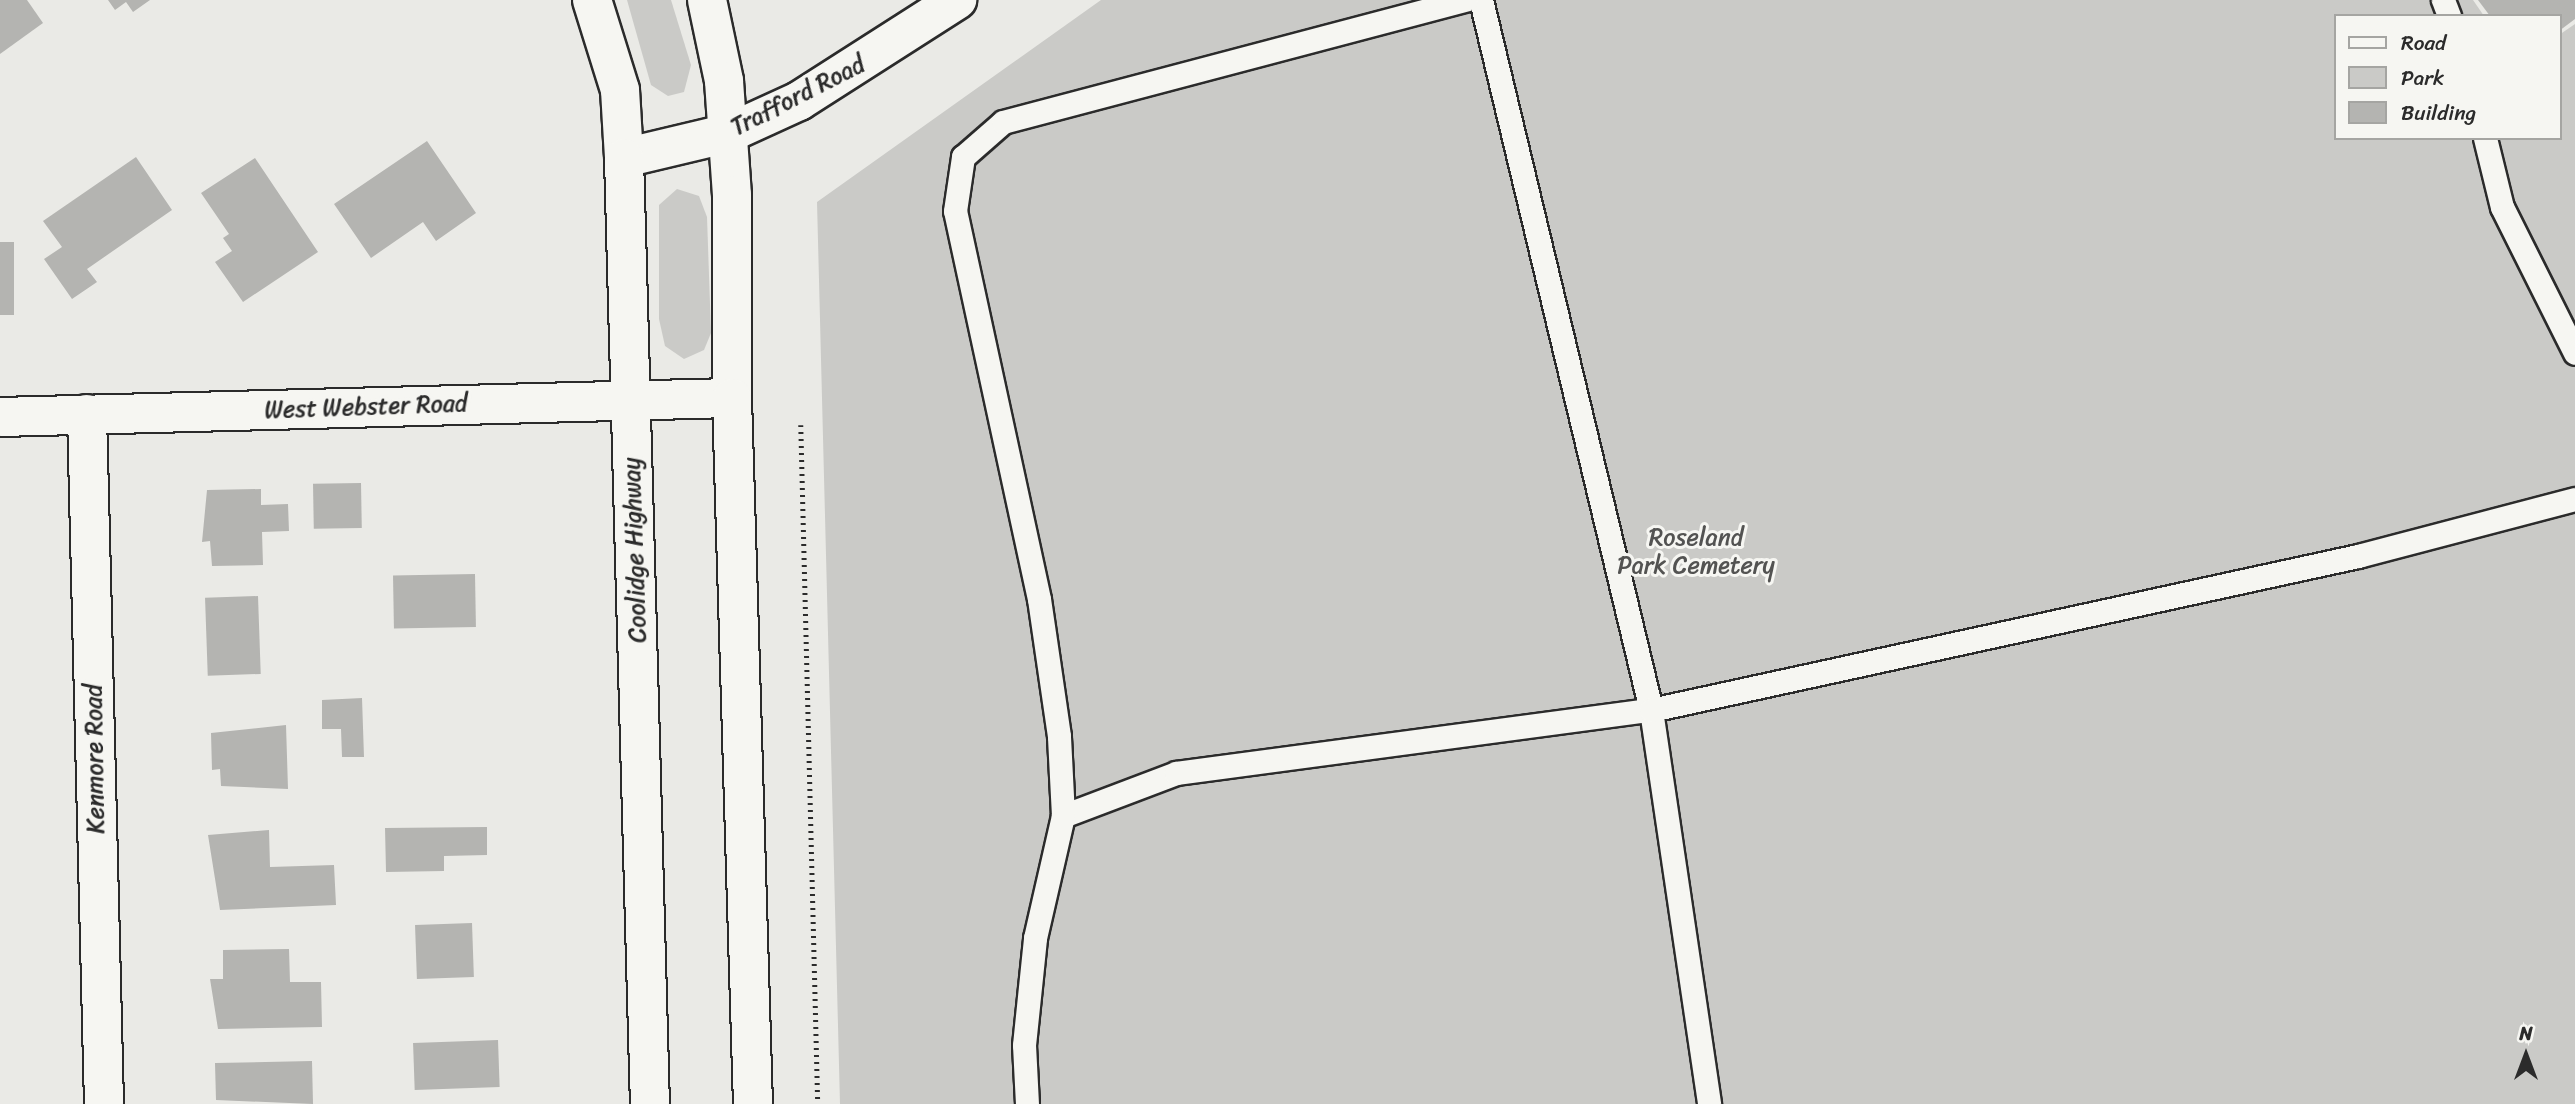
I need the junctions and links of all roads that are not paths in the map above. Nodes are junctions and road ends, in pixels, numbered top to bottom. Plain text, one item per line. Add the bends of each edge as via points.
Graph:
1 (592, 0) edge
2 (707, 0) edge
3 (957, 0) edge
4 (1465, 0) edge
5 (1481, 0) edge
6 (730, 133) junction
7 (2485, 140) edge
8 (624, 158) junction
9 (2575, 353) edge
10 (732, 398) junction
11 (631, 400) junction
12 (86, 414) junction
13 (0, 417) edge
14 (2575, 499) edge
15 (1651, 710) junction
16 (1063, 816) junction
17 (104, 1104) edge
18 (650, 1104) edge
19 (753, 1104) edge
20 (1027, 1104) edge
21 (1709, 1104) edge

1 - 8 main road, Coolidge Highway via 620,90
2 - 6 main road
3 - 6 main road, Trafford Road via 867,62
4 - 16 lane via 1003,122 963,157 955,211 1039,598 1059,736
5 - 15 lane
6 - 8 main road, Trafford Road
6 - 10 main road
7 - 9 lane via 2502,207
8 - 11 main road, Coolidge Highway
10 - 11 main road, West Webster Road
10 - 19 main road
11 - 12 main road, West Webster Road
11 - 18 main road, Coolidge Highway
12 - 13 main road, West Webster Road
12 - 17 main road, Kenmore Road
14 - 15 lane via 2358,556
15 - 16 lane via 1176,773
15 - 21 lane
16 - 20 lane via 1035,938 1024,1045

